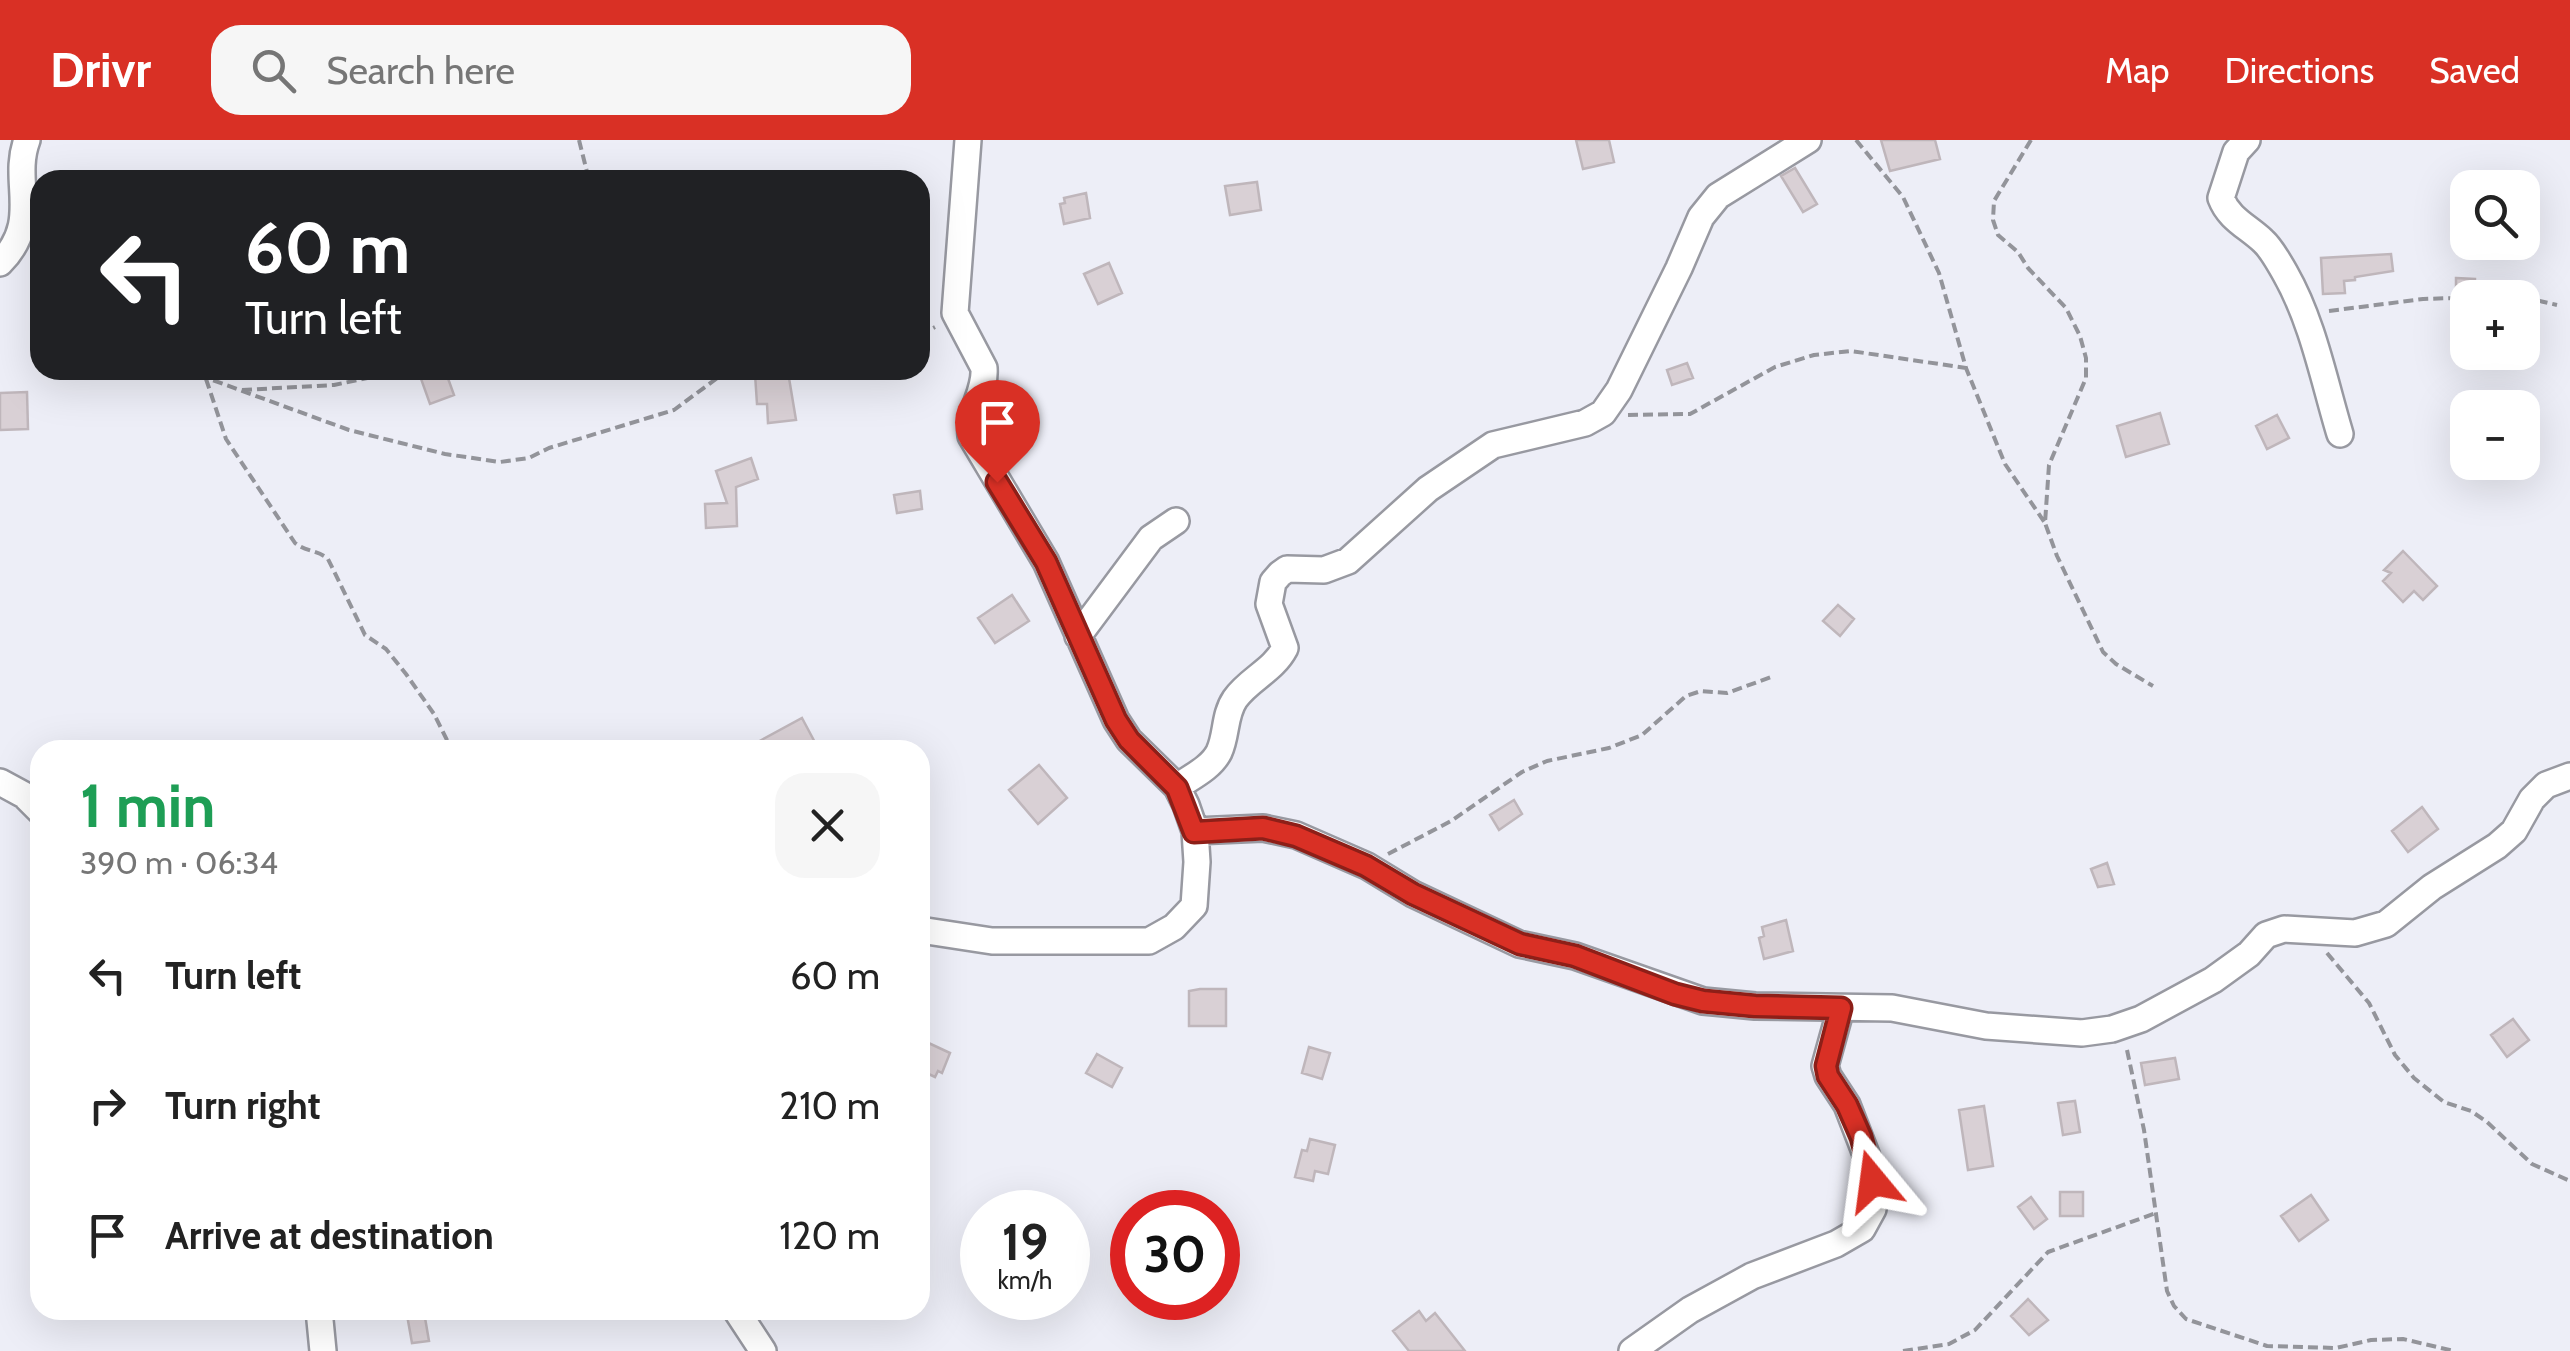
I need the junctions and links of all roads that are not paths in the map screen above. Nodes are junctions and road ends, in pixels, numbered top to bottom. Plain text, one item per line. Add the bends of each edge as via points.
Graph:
1 (27, 140) edge
2 (968, 140) edge
3 (1808, 140) edge
4 (2247, 140) edge
5 (3, 255) edge
6 (2340, 434) dead end
7 (1176, 521) dead end
8 (1078, 636) junction
9 (2570, 776) edge
10 (0, 782) edge
11 (1177, 788) junction
12 (30, 801) edge
13 (1194, 832) junction
14 (930, 932) edge
15 (1841, 1008) junction
16 (321, 1320) edge
17 (743, 1320) edge
18 (323, 1351) edge
19 (763, 1351) edge
20 (1632, 1351) edge

1 - 5 street via 23,222
2 - 8 street via 955,313 984,368 972,436 1046,562
3 - 11 street via 1718,196 1700,217 1603,413 1494,445 1428,488 1348,561 1280,574 1269,604 1284,648 1233,702 1219,751
4 - 6 street via 2236,152 2221,198 2286,275
7 - 8 street via 1151,538
8 - 11 street via 1129,740
9 - 15 street via 2546,785 2497,846 2386,924 2354,932 2284,929 2212,980 2122,1026 2082,1033 1986,1026 1892,1008
10 - 12 street
11 - 13 street
13 - 14 street via 1194,906 1149,941 992,941
13 - 15 street via 1263,828 1296,836 1520,944 1575,956 1675,994 1720,1003
15 - 20 street via 1826,1066 1870,1162 1874,1197 1862,1229 1752,1276
16 - 18 street
17 - 19 street

